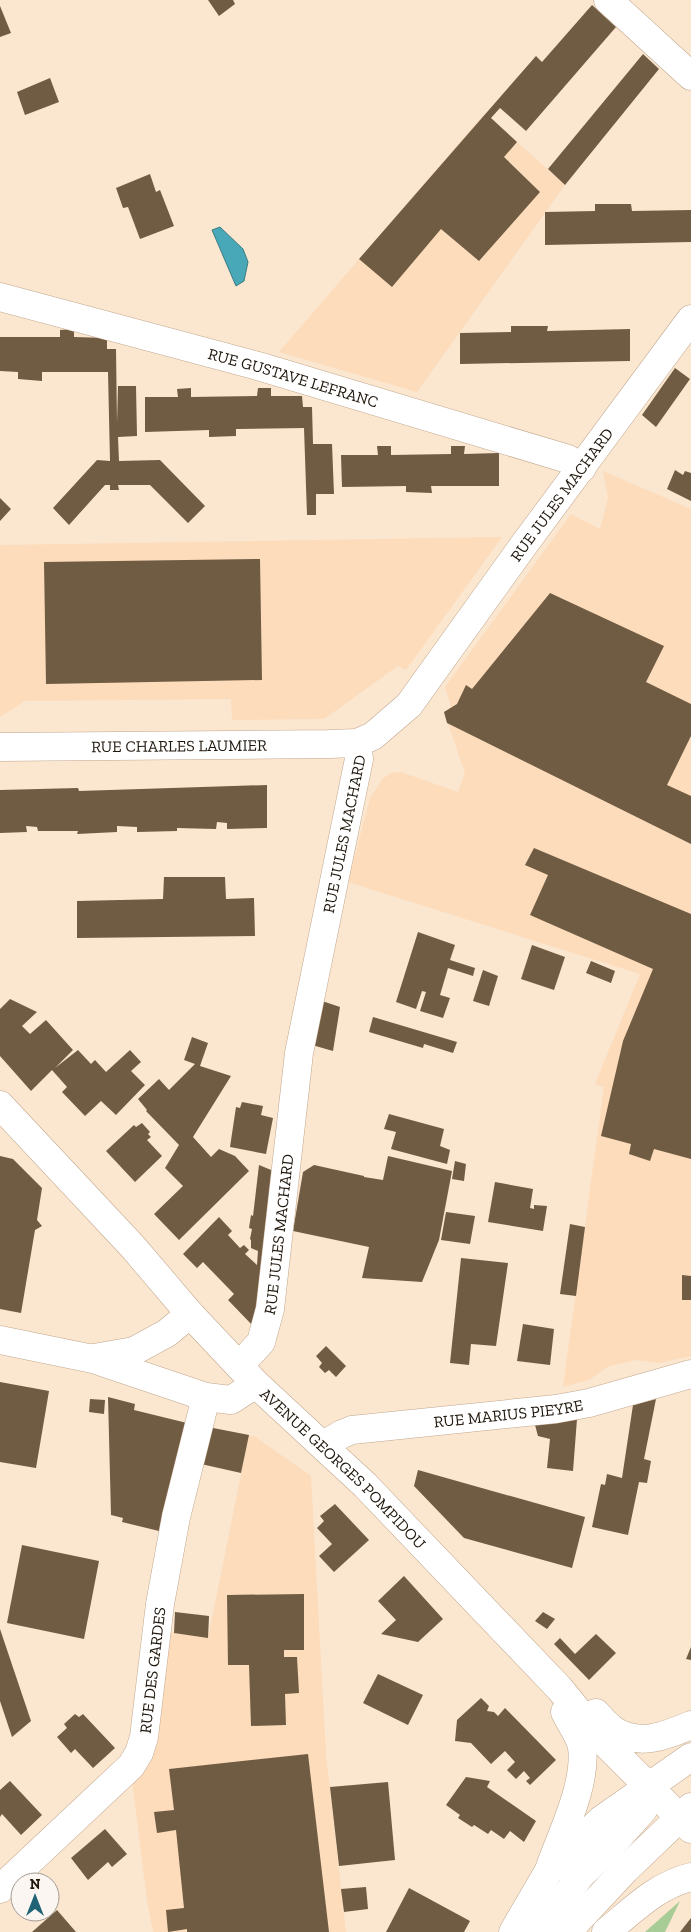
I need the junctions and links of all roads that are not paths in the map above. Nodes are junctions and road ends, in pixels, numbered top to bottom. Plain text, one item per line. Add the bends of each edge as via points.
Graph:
1 (608, 0) edge
2 (691, 76) edge
3 (0, 297) edge
4 (691, 319) edge
5 (582, 468) junction
6 (357, 742) junction
7 (0, 747) edge
8 (0, 1105) edge
9 (190, 1314) junction
10 (0, 1340) edge
11 (93, 1358) junction
12 (691, 1374) edge
13 (247, 1375) junction
14 (206, 1396) junction
15 (324, 1445) junction
16 (560, 1689) junction
17 (691, 1725) edge
18 (691, 1758) edge
19 (650, 1787) junction
20 (687, 1818) edge
21 (548, 1872) junction
22 (691, 1877) edge
23 (0, 1890) edge
24 (513, 1932) edge
25 (539, 1932) edge
26 (567, 1932) edge
27 (606, 1932) edge

1 - 2 street
3 - 5 street, RUE GUSTAVE LEFRANC via 258,366 568,459
4 - 5 street, RUE JULES MACHARD
5 - 6 street, RUE JULES MACHARD via 409,705 379,732
6 - 7 street, RUE CHARLES LAUMIER
6 - 13 street, RUE JULES MACHARD via 359,759 299,1052 270,1310
8 - 9 street, AVENUE GEORGES POMPIDOU via 133,1247
9 - 11 street via 167,1333 134,1351
9 - 13 street, AVENUE GEORGES POMPIDOU
10 - 11 street
11 - 14 street, RUE JULES MACHARD
12 - 15 street, RUE MARIUS PIEYRE via 556,1409 352,1430
13 - 14 street, RUE JULES MACHARD via 231,1400
13 - 15 street, AVENUE GEORGES POMPIDOU
14 - 23 street, RUE DES GARDES via 172,1536 140,1752 131,1766
15 - 16 street, AVENUE GEORGES POMPIDOU
16 - 17 street via 582,1700 613,1730 637,1740 649,1740
16 - 19 street, AVENUE GEORGES POMPIDOU via 599,1737
16 - 21 street via 563,1708 582,1746 582,1776
18 - 19 street
19 - 20 street, AVENUE GEORGES POMPIDOU
19 - 21 street via 602,1820
19 - 25 street via 643,1810 580,1876
20 - 26 street via 625,1870
21 - 24 street
22 - 27 street via 650,1896

